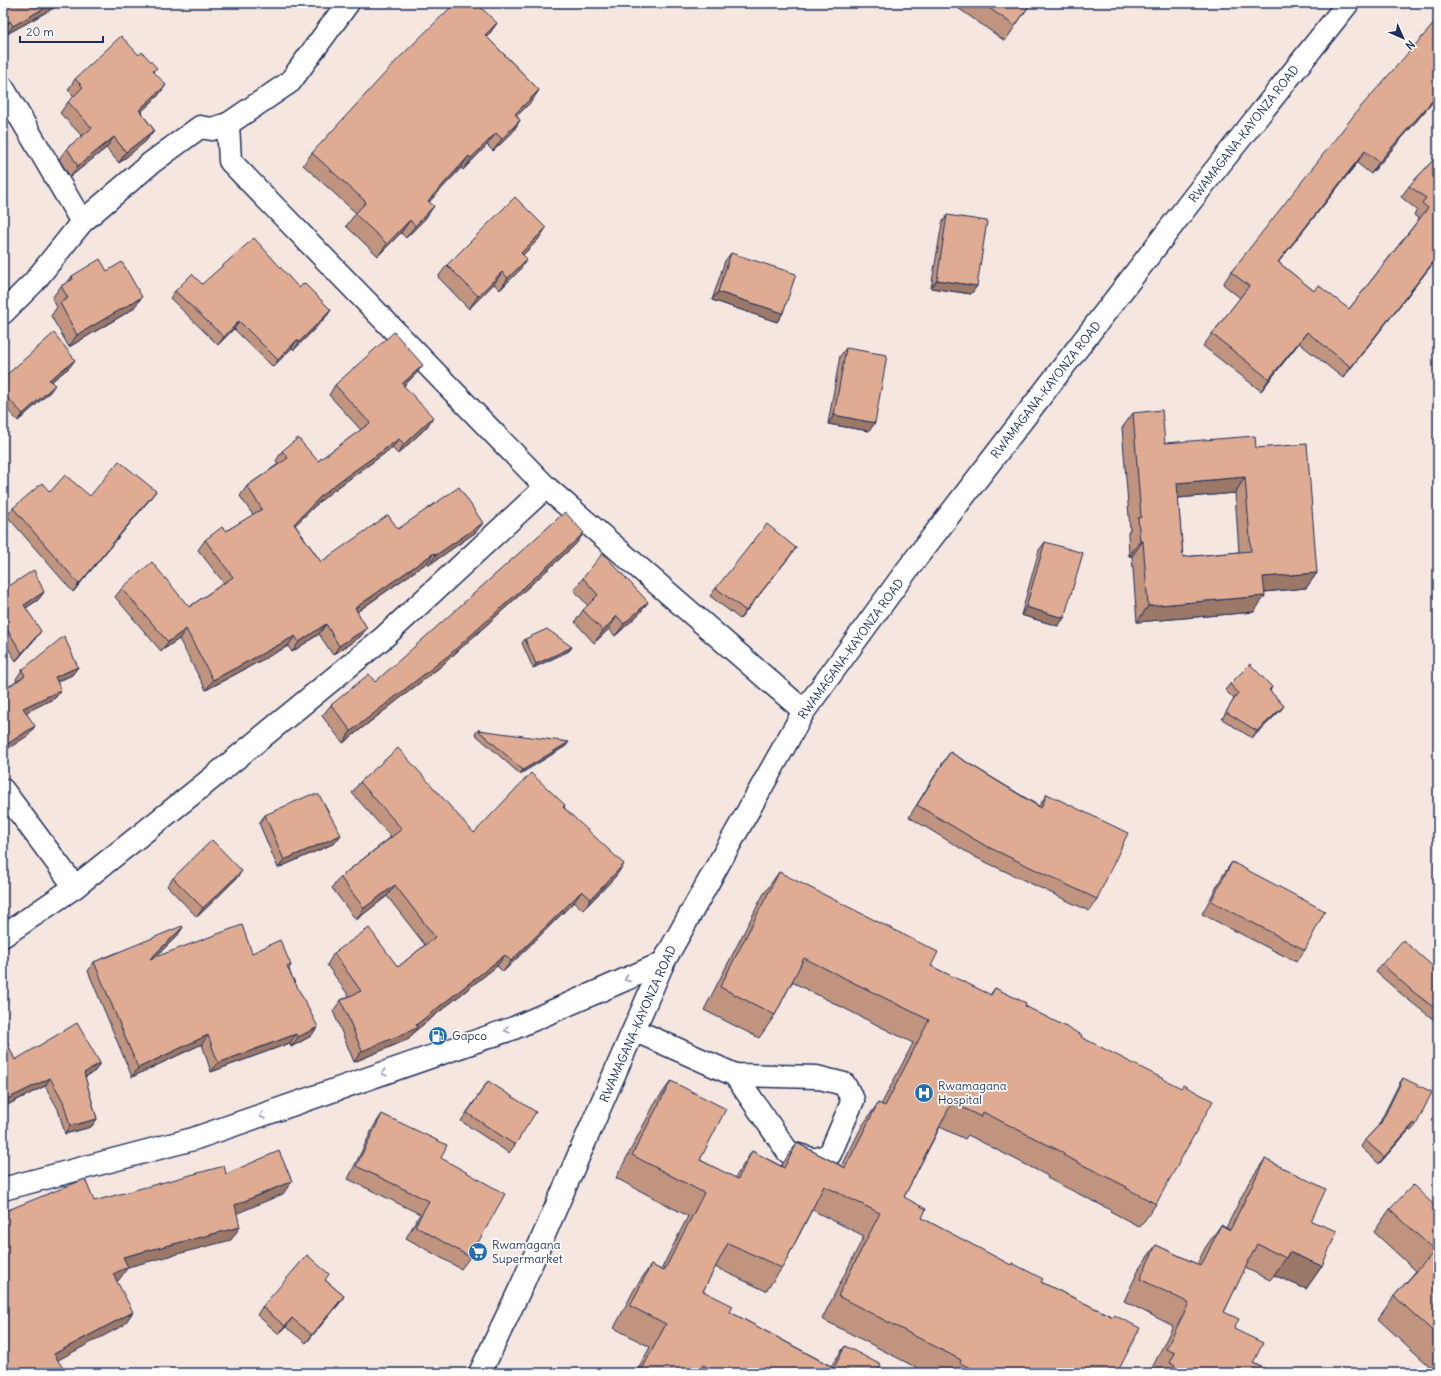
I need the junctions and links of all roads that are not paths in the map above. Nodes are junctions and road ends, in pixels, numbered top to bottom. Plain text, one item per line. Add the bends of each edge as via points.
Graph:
1 (348, 3) edge
2 (1348, 3) edge
3 (3, 88) edge
4 (228, 124) junction
5 (82, 222) junction
6 (3, 313) edge
7 (546, 486) junction
8 (804, 711) junction
9 (3, 790) edge
10 (75, 887) junction
11 (3, 936) edge
12 (663, 964) junction
13 (634, 1030) junction
14 (735, 1075) junction
15 (3, 1189) edge
16 (480, 1373) edge

1 - 4 main road via 290,82
2 - 8 main road, RWAMAGANA-KAYONZA ROAD via 1209,178 912,564
3 - 5 main road
4 - 5 main road via 212,129 200,127 151,163
4 - 7 main road via 230,161
5 - 6 main road via 34,282
7 - 8 main road
7 - 10 main road via 383,638 206,784
8 - 12 main road, RWAMAGANA-KAYONZA ROAD
9 - 10 main road
10 - 11 main road
12 - 13 main road, RWAMAGANA-KAYONZA ROAD
12 -> 15 main road via 514,1028 193,1140
13 - 14 main road
13 - 16 main road, RWAMAGANA-KAYONZA ROAD via 522,1285
14 - 14 main road via 816,1077 844,1084 853,1100 830,1154 815,1160 788,1152

